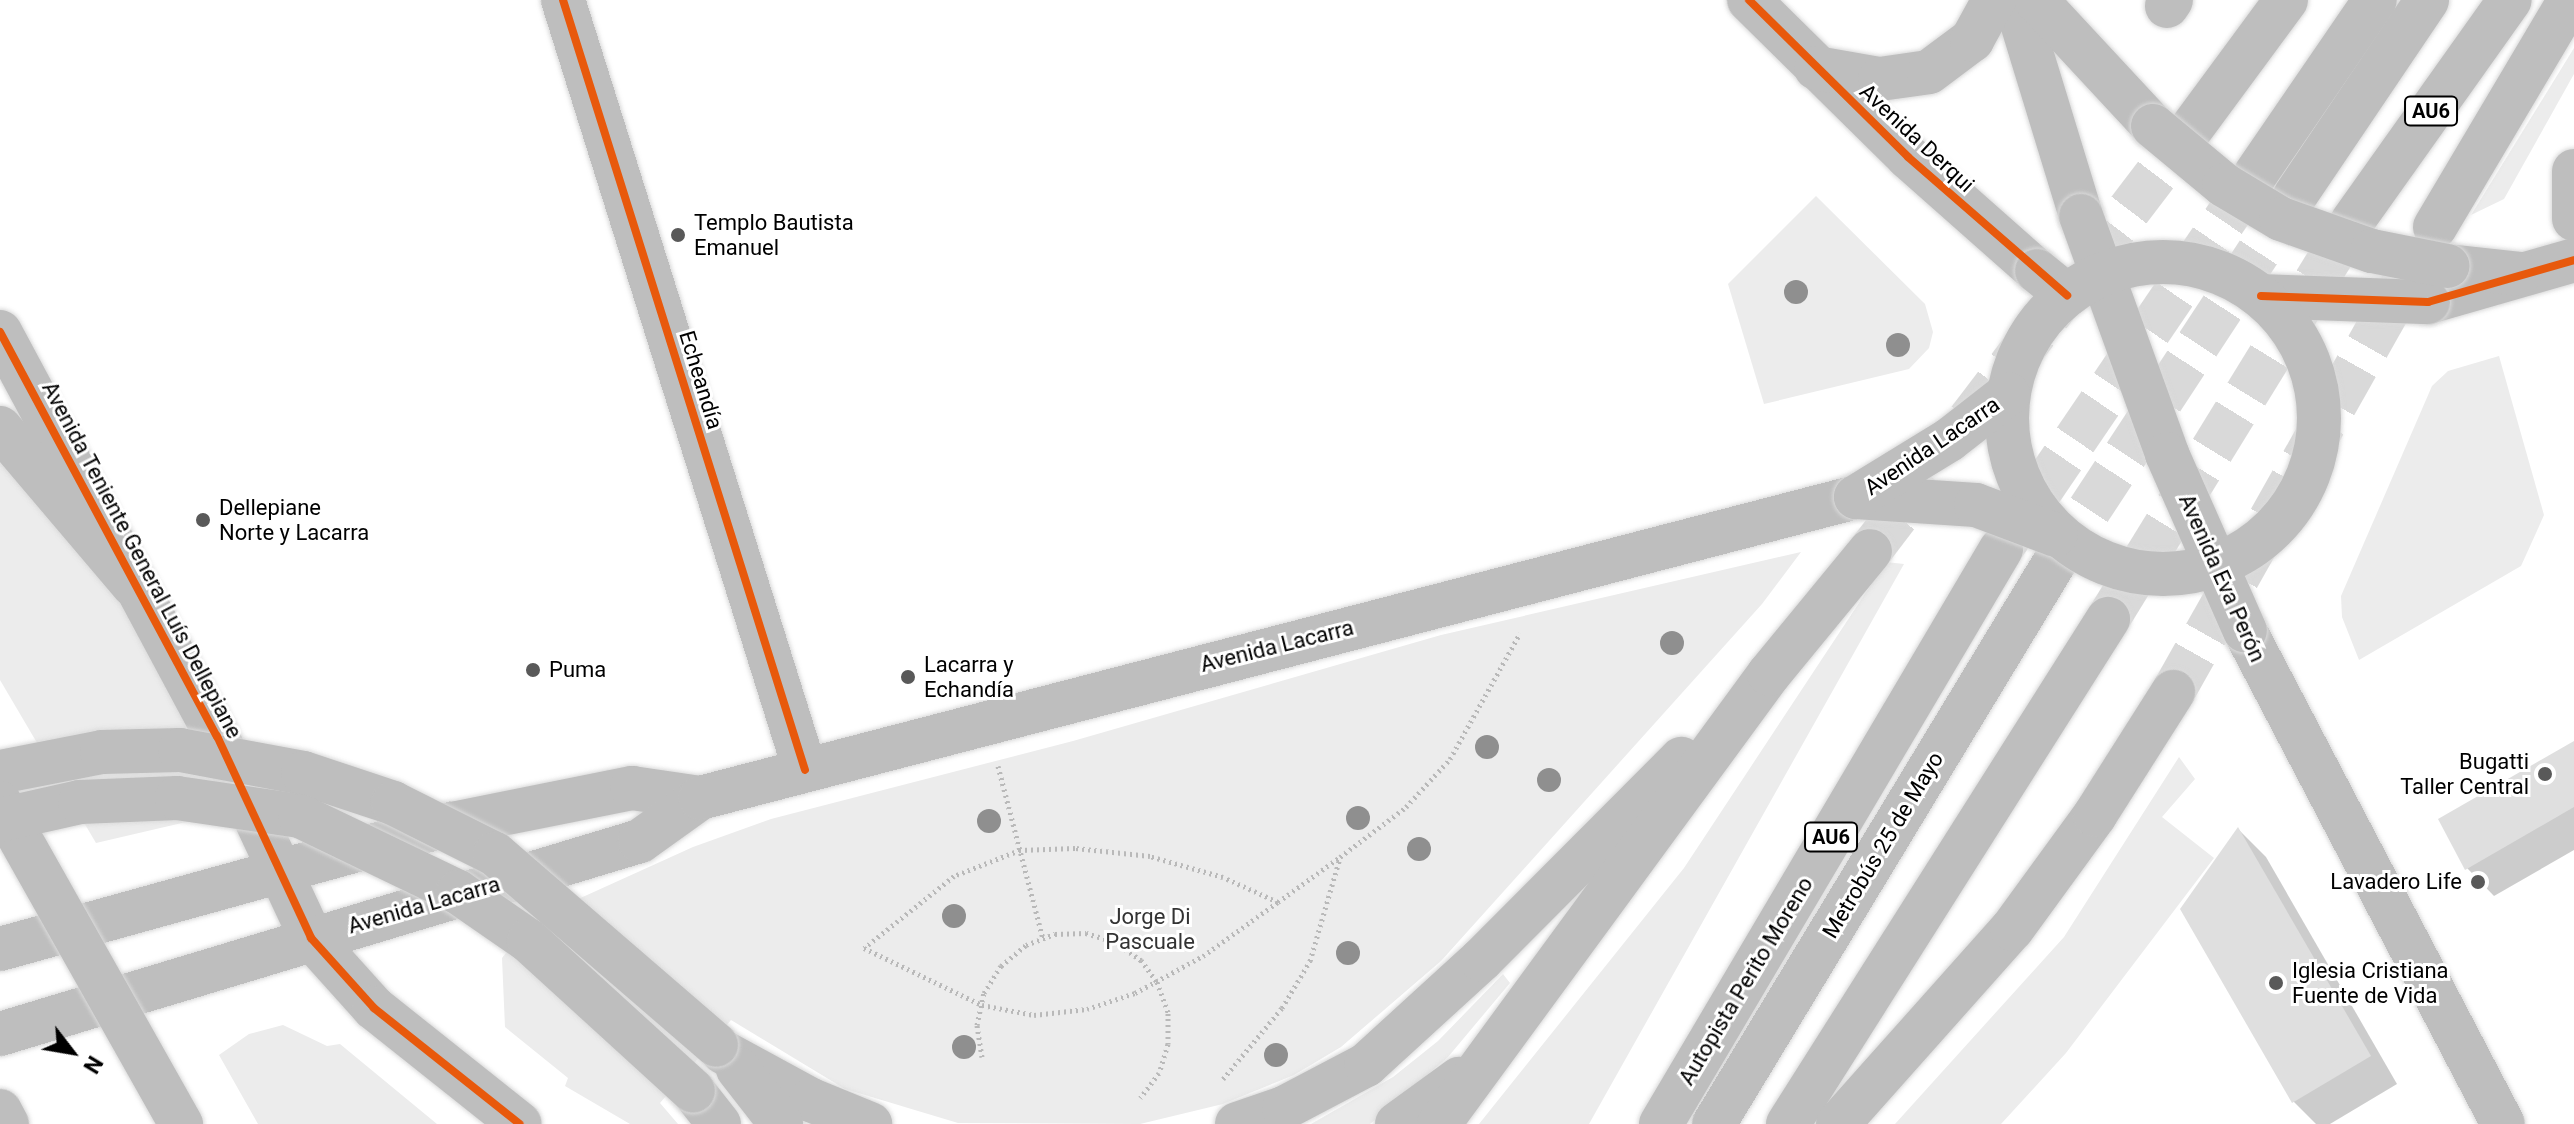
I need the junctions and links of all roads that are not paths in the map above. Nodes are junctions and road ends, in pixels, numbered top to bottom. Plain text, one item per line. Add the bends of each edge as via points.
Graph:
1 (563, 0) edge
2 (1749, 0) edge
3 (1994, 0) edge
4 (2015, 0) edge
5 (2036, 0) edge
6 (2286, 0) edge
7 (2375, 0) edge
8 (2427, 0) edge
9 (2510, 0) edge
10 (2570, 0) edge
11 (1816, 68) junction
12 (2172, 128) junction
13 (2574, 171) edge
14 (2255, 175) tunnel mouth
15 (2295, 196) tunnel mouth
16 (2574, 219) edge
17 (2352, 222) tunnel mouth
18 (2574, 260) edge
19 (2437, 265) junction
20 (2068, 280) junction
21 (2261, 296) junction
22 (0, 332) edge
23 (2008, 394) junction
24 (0, 428) edge
25 (1856, 497) junction
26 (2001, 549) tunnel mouth
27 (1870, 551) tunnel mouth
28 (2058, 552) junction
29 (2215, 564) junction
30 (133, 585) junction
31 (2108, 619) tunnel mouth
32 (1769, 674) junction
33 (2173, 692) tunnel mouth
34 (805, 770) junction
35 (0, 772) edge
36 (700, 798) junction
37 (0, 803) edge
38 (0, 820) edge
39 (279, 871) junction
40 (311, 938) junction
41 (0, 949) edge
42 (0, 1034) edge
43 (720, 1049) junction
44 (1484, 1061) junction
45 (706, 1108) edge
46 (1225, 1108) edge
47 (0, 1111) edge
48 (7, 1124) edge
49 (181, 1124) edge
50 (520, 1124) edge
51 (781, 1124) edge
52 (870, 1124) edge
53 (1397, 1124) edge
54 (1439, 1124) edge
55 (1661, 1124) edge
56 (1714, 1124) edge
57 (1788, 1124) edge
58 (1838, 1124) edge
59 (2503, 1124) edge

1 - 34 main road, Echeandía
2 - 11 main road, Avenida Derqui
3 - 11 main road via 1972,40 1929,72 1880,79
4 - 20 main road, Avenida Eva Perón, bridge via 2081,216
5 - 12 main road
6 - 12 main road
7 - 14 main road
8 - 15 main road
9 - 17 main road, AU6
10 - 19 main road
11 - 20 main road, Avenida Derqui
12 - 19 main road, bridge via 2214,178 2281,219 2343,243
13 - 16 main road
18 - 19 main road via 2520,274
19 - 21 main road, bridge
20 - 21 main road, bridge via 2131,264 2192,264 2236,279
20 - 23 main road, bridge via 2023,347
20 - 29 main road, Avenida Eva Perón, bridge via 2167,454
21 - 29 main road, bridge via 2285,320 2309,363 2318,435 2304,481 2281,519 2247,549
22 - 30 main road, Avenida Teniente General Luís Dellepiane
23 - 25 main road, Avenida Lacarra, bridge via 1949,440
23 - 28 main road, bridge via 2008,435 2016,470
24 - 30 main road
25 - 28 main road, Avenida Lacarra, bridge via 1976,505
25 - 34 main road, Avenida Lacarra
26 - 55 main road, Autopista Perito Moreno / AU6
27 - 32 main road
28 - 29 main road, bridge via 2142,573
28 - 56 main road, Metrobús 25 de Mayo
29 - 59 main road, Avenida Eva Perón, bridge
30 - 39 main road, Avenida Teniente General Luís Dellepiane via 217,736
31 - 57 main road
32 - 44 main road
32 - 46 main road via 1481,960 1366,1065 1284,1108
33 - 58 main road via 2095,815 2012,929
34 - 36 main road, Avenida Lacarra
35 - 43 main road, bridge via 102,752 180,750 303,773 393,803 495,854
36 - 39 main road, Avenida Lacarra via 632,788 452,824
36 - 40 main road, Avenida Lacarra via 640,841
37 - 49 main road, bridge
38 - 45 main road, bridge via 80,802 177,798 300,816 458,892 529,941
39 - 40 main road, Avenida Teniente General Luís Dellepiane
39 - 41 main road, Avenida Lacarra
40 - 42 main road, Avenida Lacarra
40 - 50 main road, Avenida Teniente General Luís Dellepiane via 374,1008
43 - 51 main road
43 - 52 main road via 811,1100
44 - 53 main road
44 - 54 main road
47 - 48 main road

